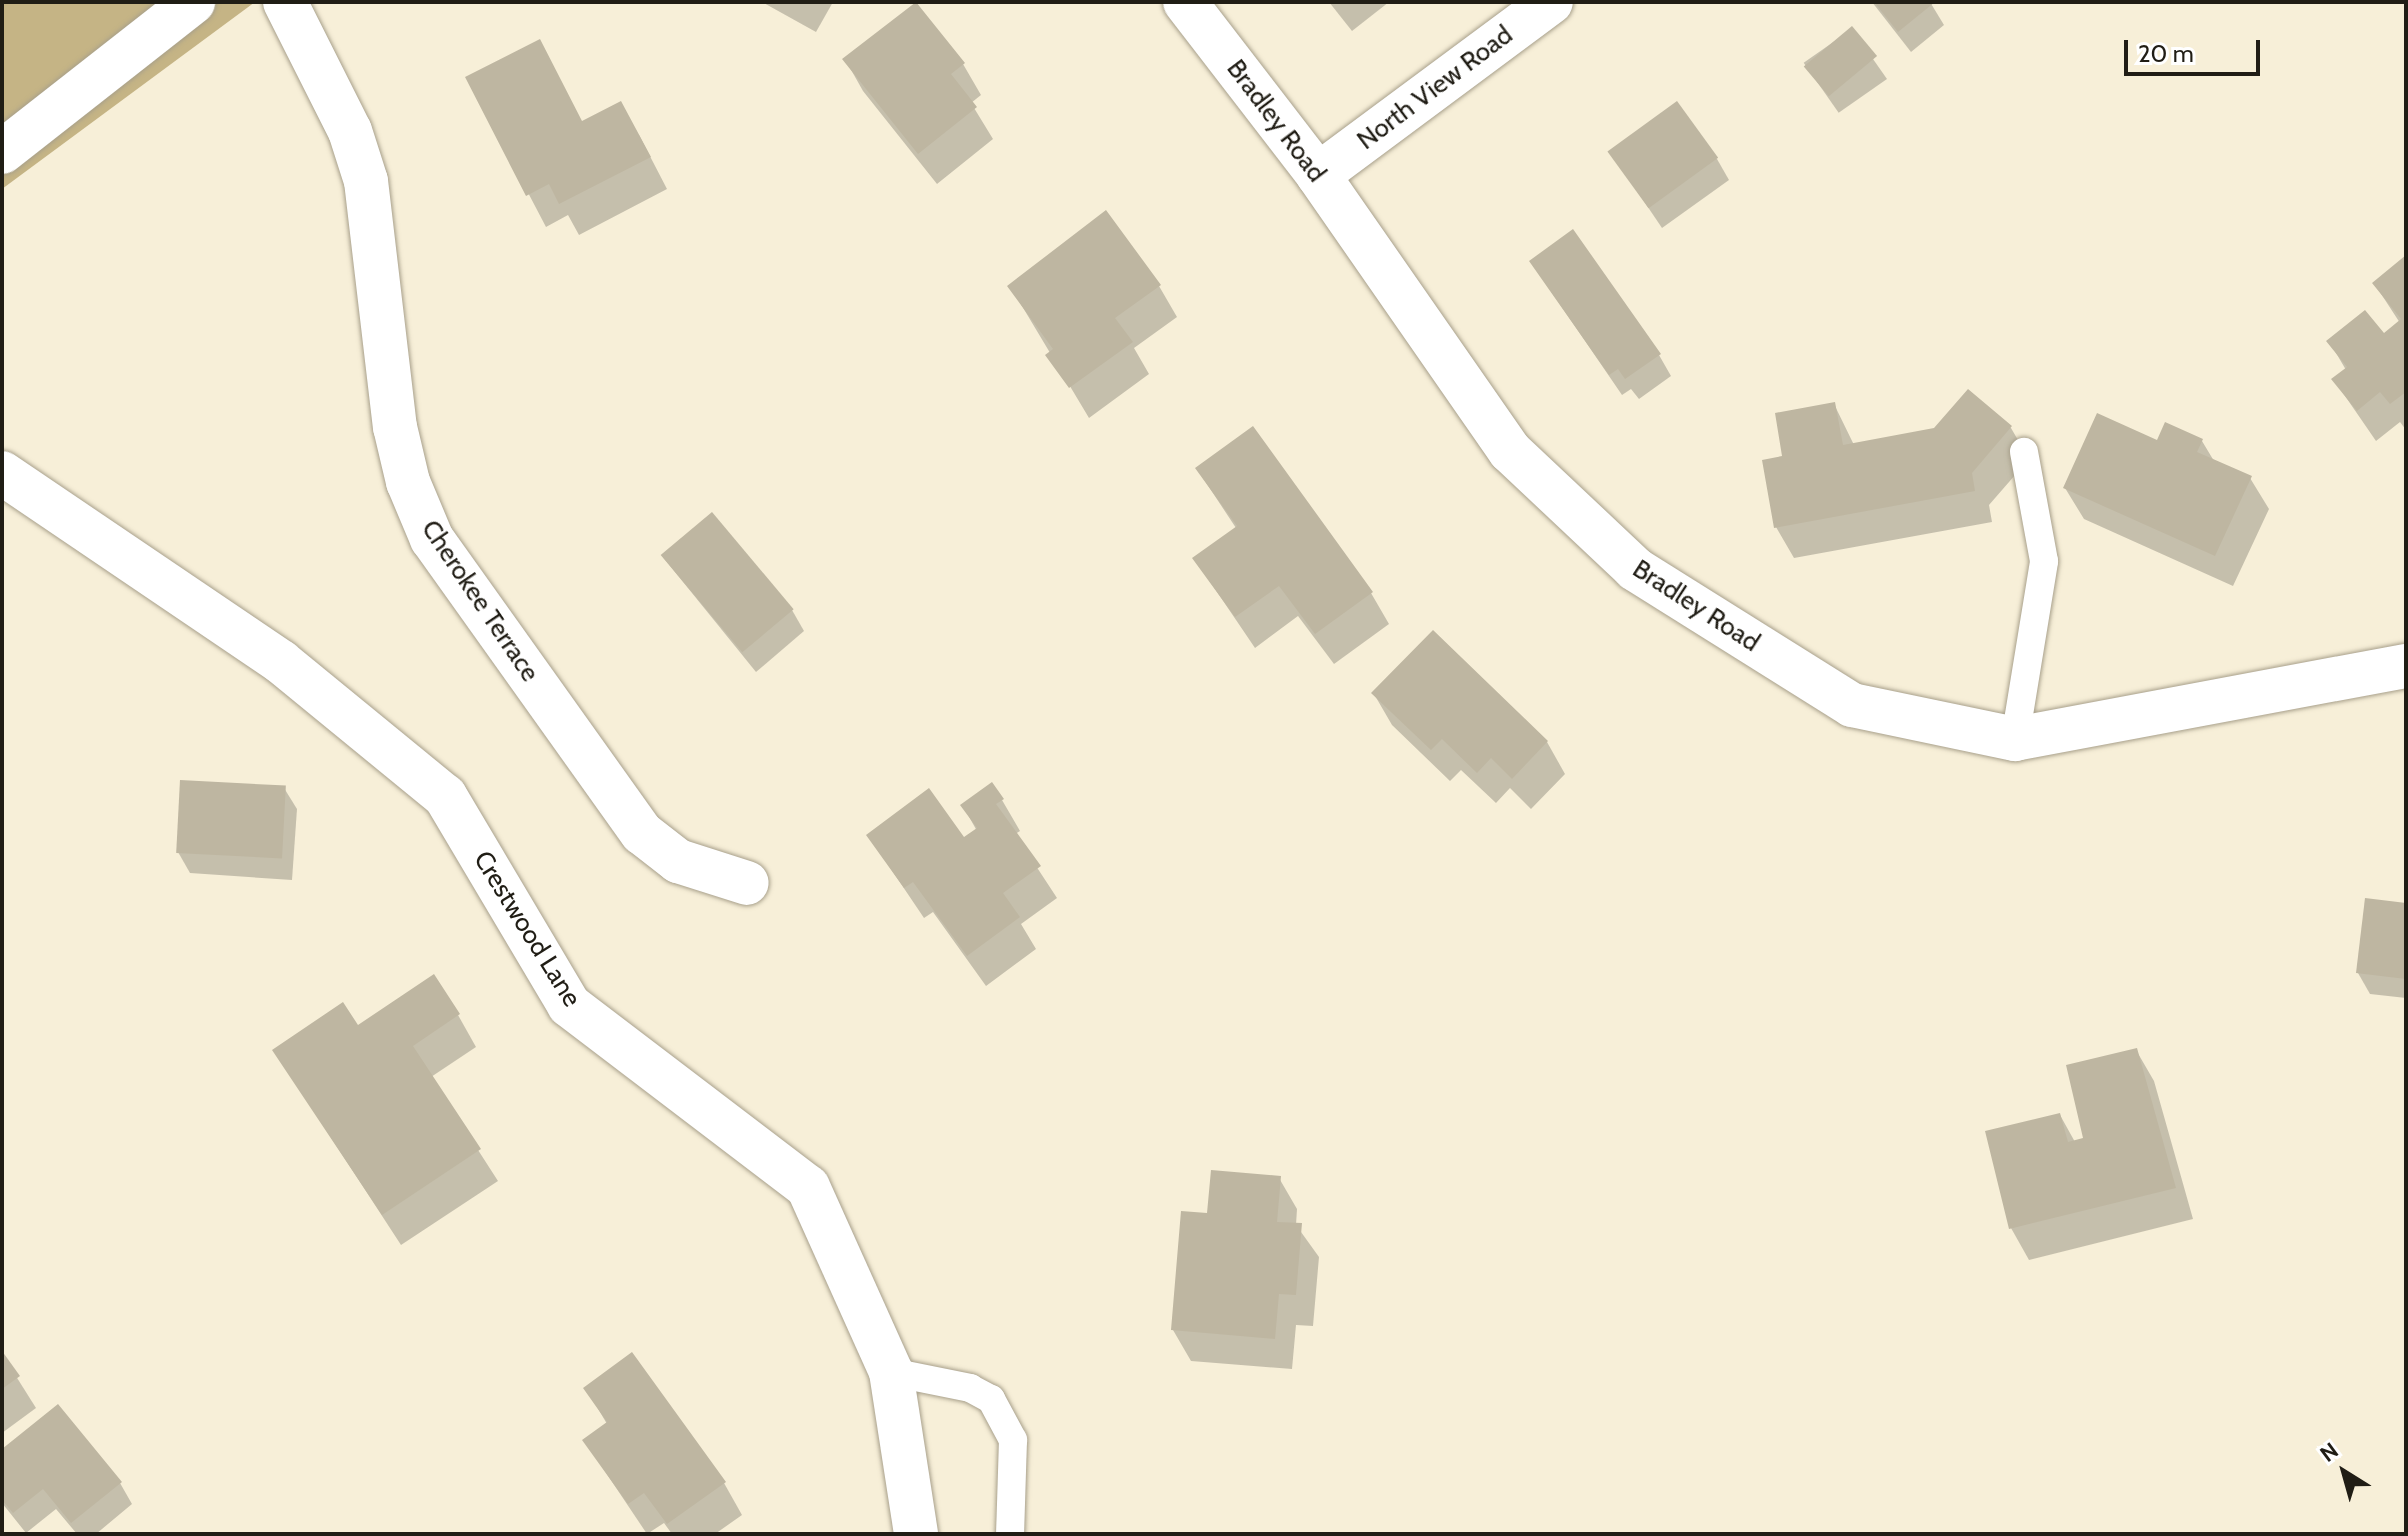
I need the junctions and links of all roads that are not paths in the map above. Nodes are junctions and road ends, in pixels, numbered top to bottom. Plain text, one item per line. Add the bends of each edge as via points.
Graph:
1 (193, 2) edge
2 (285, 2) edge
3 (1185, 2) edge
4 (1551, 2) edge
5 (2, 152) edge
6 (1318, 175) junction
7 (2024, 452) dead end
8 (2, 473) edge
9 (2404, 664) edge
10 (2015, 739) junction
11 (747, 883) dead end
12 (891, 1372) junction
13 (916, 1534) edge
14 (1010, 1534) edge

1 - 5 street
2 - 11 street, Cherokee Terrace via 350,131 366,181 395,427 408,482 432,539 642,833 678,861
3 - 6 street, Bradley Road
4 - 6 street, North View Road
6 - 10 street, Bradley Road via 1510,451 1635,569 1852,705
7 - 10 lane via 2044,561
8 - 12 street, Crestwood Lane via 281,662 445,796 569,1005 808,1187
9 - 10 street, Bradley Road
12 - 13 street, Crestwood Lane
12 - 14 lane via 970,1388 991,1399 1013,1440

